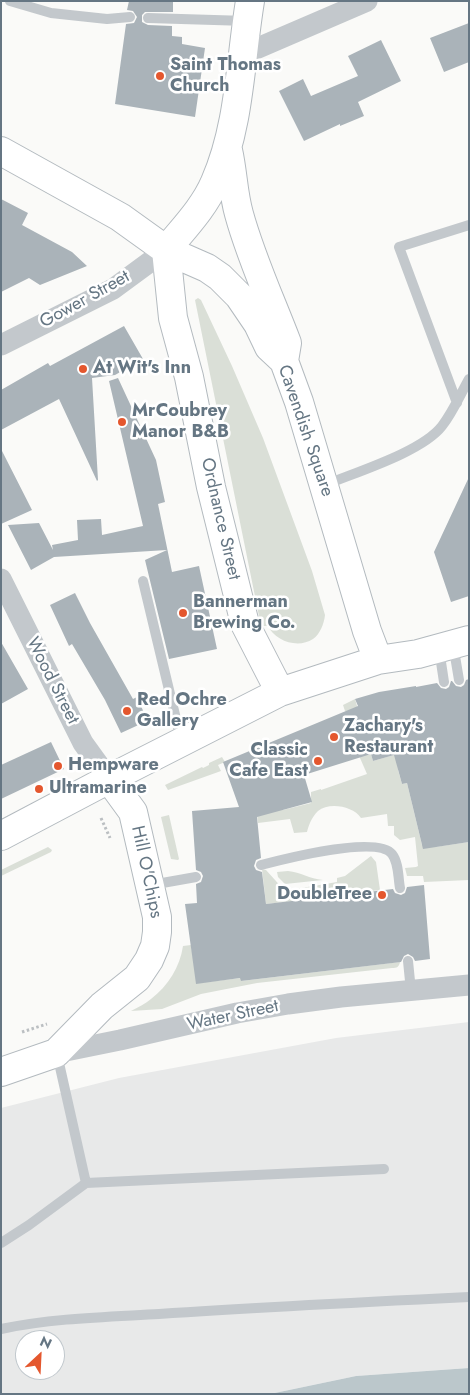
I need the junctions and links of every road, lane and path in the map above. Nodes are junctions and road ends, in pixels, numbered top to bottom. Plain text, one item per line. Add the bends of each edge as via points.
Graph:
1 (10, 1) edge
2 (367, 1) edge
3 (248, 11) edge
4 (130, 17) dead end
5 (148, 18) dead end
6 (244, 54) junction
7 (227, 147) junction
8 (1, 151) edge
9 (469, 225) edge
10 (166, 250) junction
11 (1, 345) edge
12 (284, 361) junction
13 (469, 379) edge
14 (457, 403) junction
15 (324, 485) junction
16 (143, 581) dead end
17 (2, 582) edge
18 (454, 644) edge
19 (378, 660) junction
20 (459, 680) dead end
21 (444, 682) dead end
22 (280, 692) junction
23 (182, 742) junction
24 (109, 779) junction
25 (1, 836) edge
26 (261, 865) dead end
27 (196, 877) dead end
28 (150, 885) junction
29 (400, 888) dead end
30 (408, 961) dead end
31 (469, 985) edge
32 (412, 991) junction
33 (56, 1053) junction
34 (1, 1072) edge
35 (384, 1169) dead end
36 (86, 1182) junction
37 (1, 1243) edge
38 (469, 1297) edge
39 (1, 1329) edge

1 - 4 lane via 51,13 107,19
2 - 6 street
3 - 5 lane
3 - 6 main road
6 - 7 main road
7 - 10 main road via 201,207
7 - 12 main road via 241,222 288,343
8 - 10 main road, Cavendish Square via 120,217
9 - 14 lane via 400,247
10 - 11 street, Gower Street via 122,284
10 - 12 main road, Cavendish Square via 220,277 239,296 269,347
10 - 22 main road, Ordnance Street via 174,318 211,487 246,624
12 - 15 main road, Cavendish Square
13 - 14 lane
14 - 15 lane via 441,428 426,441 391,459
15 - 19 main road, Cavendish Square
16 - 23 lane
17 - 24 street, Wood Street via 83,743
18 - 19 main road
18 - 20 lane
18 - 21 lane
19 - 22 main road
22 - 23 main road
23 - 24 main road
24 - 25 main road
24 - 28 main road, Hill O'Chips via 133,812
26 - 29 lane via 324,850 375,846 393,855
27 - 28 lane
28 - 33 main road, Hill O'Chips via 158,932 149,960 136,978 102,1006
30 - 32 lane
31 - 32 street, Water Street
32 - 33 street, Water Street via 332,998 237,1013
33 - 34 main road, Water Street
33 - 36 lane
35 - 36 lane
36 - 37 lane
38 - 39 lane via 83,1319

